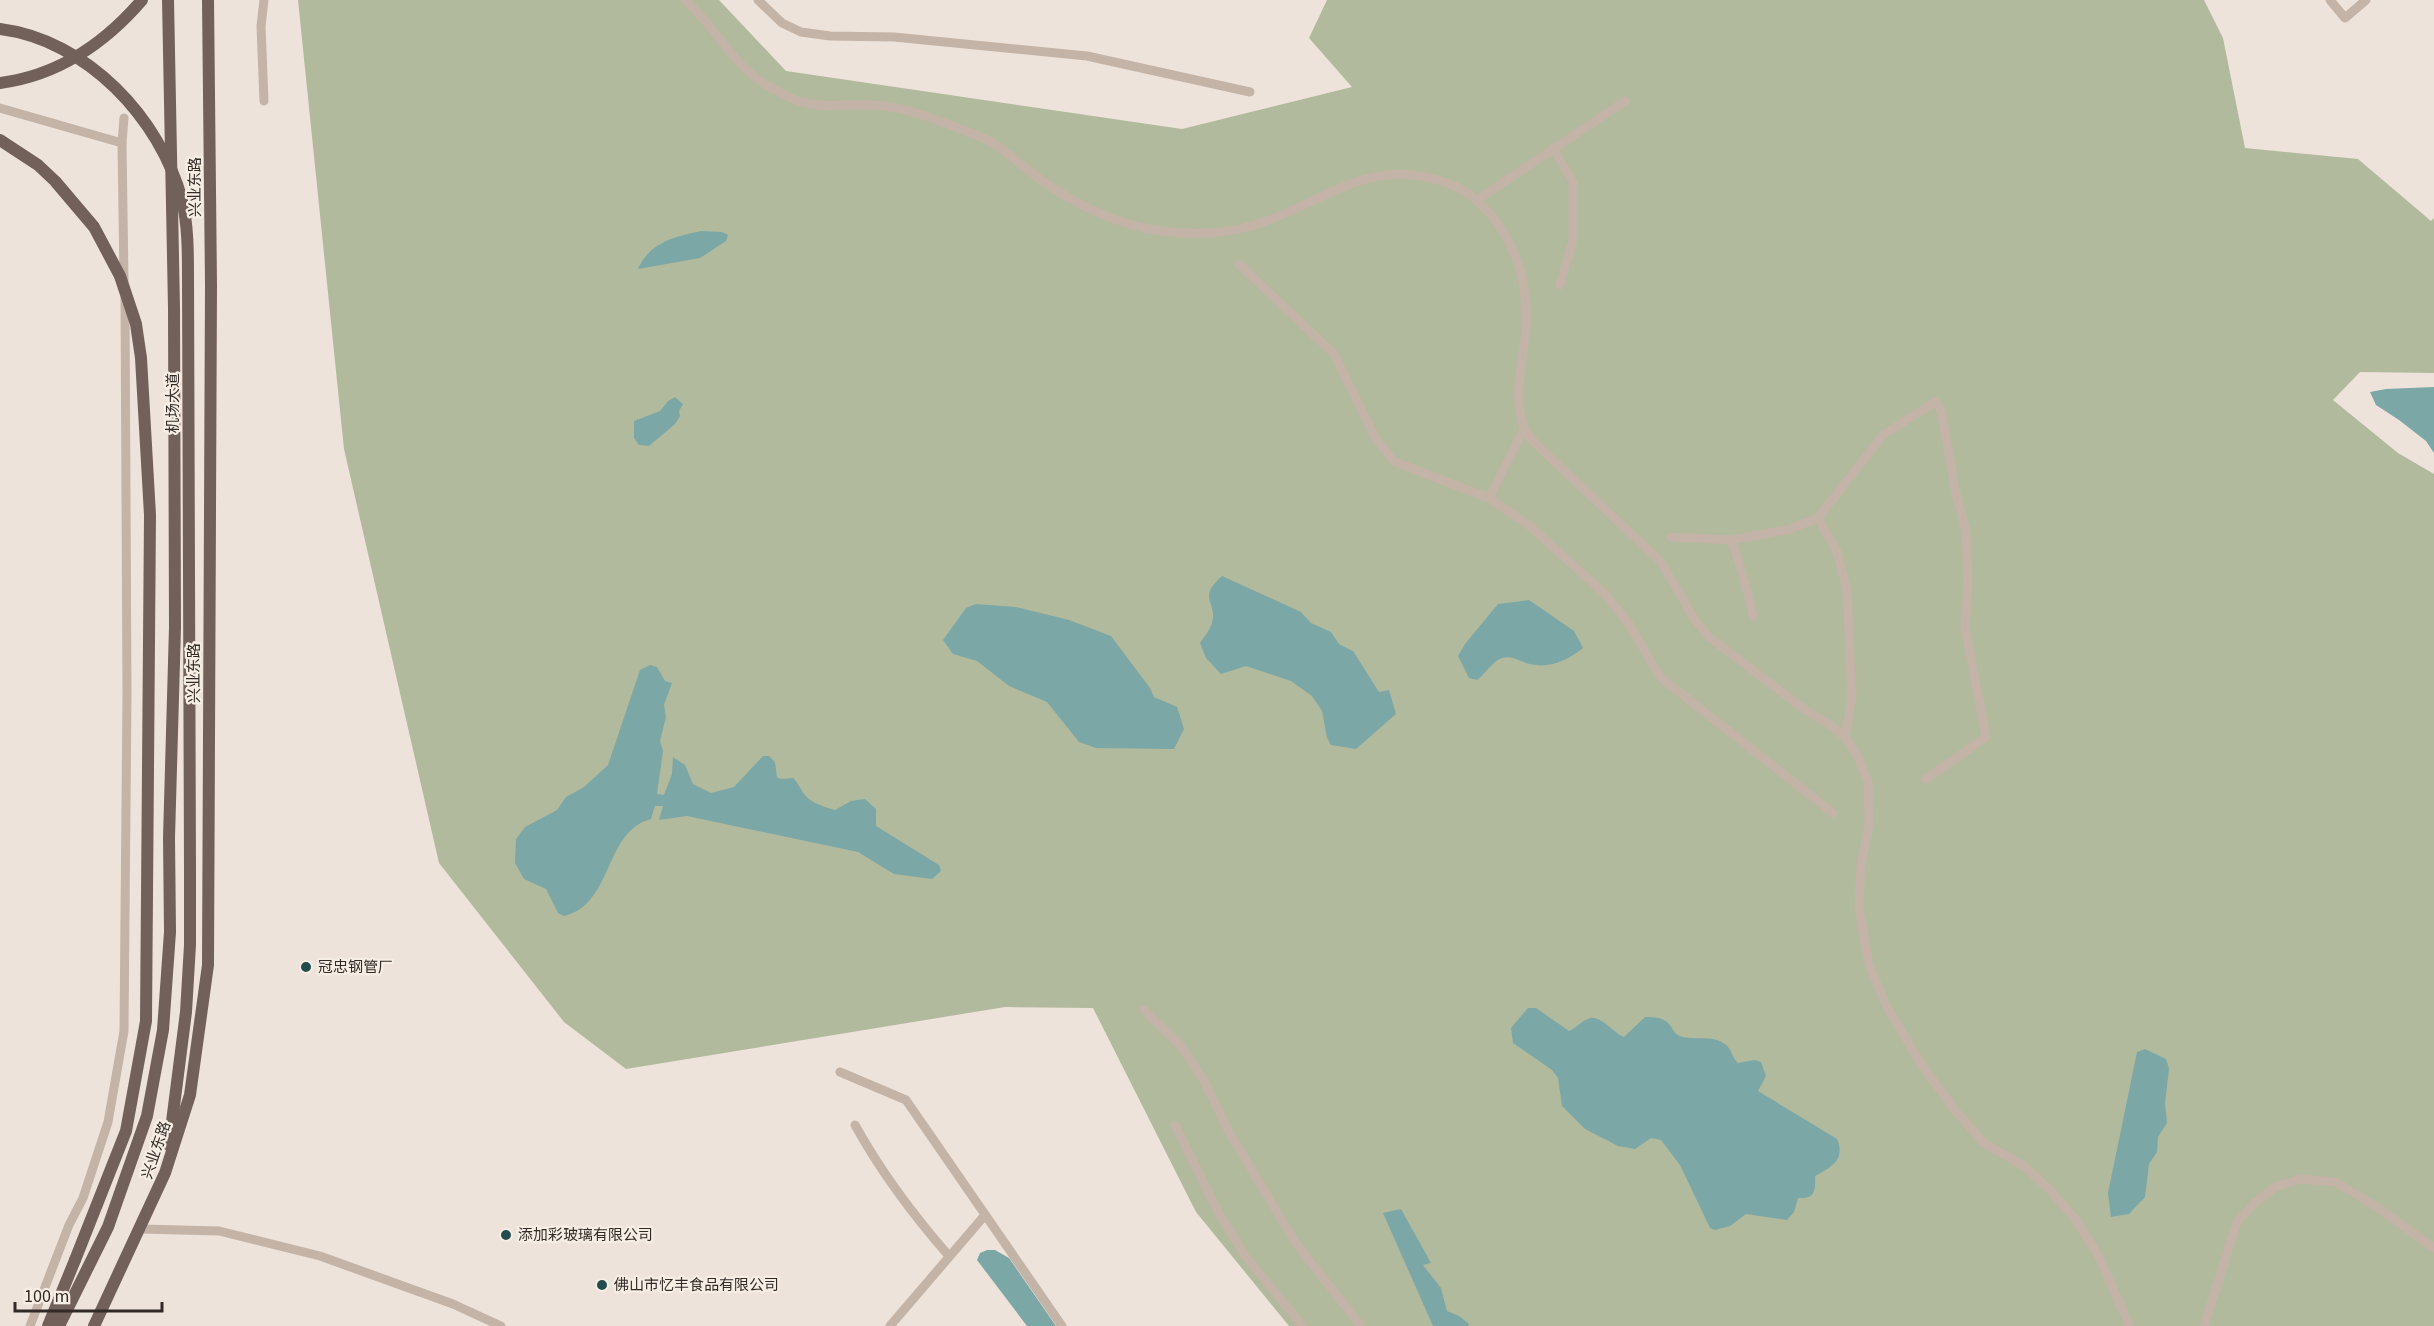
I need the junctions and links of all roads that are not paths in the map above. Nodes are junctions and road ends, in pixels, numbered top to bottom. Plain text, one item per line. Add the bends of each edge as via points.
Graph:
1 (142, 0) edge
2 (168, 0) edge
3 (208, 0) edge
4 (264, 0) edge
5 (685, 0) edge
6 (758, 0) edge
7 (2330, 0) edge
8 (2366, 0) edge
9 (0, 29) edge
10 (0, 83) edge
11 (1250, 92) dead end
12 (264, 100) dead end
13 (1625, 101) dead end
14 (0, 108) edge
15 (124, 118) dead end
16 (0, 140) edge
17 (122, 143) junction
18 (1553, 148) junction
19 (1477, 200) junction
20 (1239, 264) dead end
21 (1560, 285) dead end
22 (1524, 429) junction
23 (1489, 498) junction
24 (1818, 518) junction
25 (1671, 537) dead end
26 (1732, 540) junction
27 (1753, 616) dead end
28 (1845, 737) junction
29 (1926, 778) dead end
30 (1833, 813) dead end
31 (1144, 1010) dead end
32 (840, 1072) dead end
33 (855, 1125) dead end
34 (1175, 1125) dead end
35 (165, 1173) junction
36 (984, 1215) junction
37 (141, 1229) junction
38 (2434, 1248) edge
39 (950, 1256) junction
40 (30, 1326) edge
41 (48, 1326) edge
42 (59, 1326) edge
43 (94, 1326) edge
44 (501, 1326) edge
45 (890, 1326) edge
46 (1062, 1326) edge
47 (1303, 1326) edge
48 (1361, 1326) edge
49 (2130, 1326) edge
50 (2204, 1326) edge

1 - 10 main road, bridge via 111,32 82,53 32,76
2 - 42 main road, 兴业东路 via 175,627 170,932 163,1030 147,1116 108,1227
3 - 35 main road, 兴业东路 via 208,965 190,1095
4 - 12 street
5 - 19 street via 746,70 791,98 809,105 875,105 921,115 984,138 1067,197 1113,218 1160,230 1214,233 1255,226 1346,185 1394,173 1454,184
6 - 11 street via 783,23 801,32 894,37 1087,57
7 - 8 street via 2345,18
9 - 35 main road, 机场大道, bridge via 59,48 101,75 138,113 168,162 182,201 188,278 190,945 186,1012
13 - 18 street
14 - 17 street
15 - 17 street
16 - 41 main road, bridge via 55,181 94,227 120,276 136,324 142,368 150,515 146,1021 126,1131
17 - 40 street via 126,398 124,1031 108,1122 83,1198
18 - 19 street
18 - 21 street via 1573,182 1573,240
19 - 22 street via 1512,243 1519,261 1526,325 1517,395
20 - 23 street via 1334,354 1376,439 1395,462
22 - 23 street
22 - 28 street via 1537,446 1661,562 1709,637
23 - 30 street via 1531,526 1606,595 1629,624 1660,677
24 - 26 street via 1790,529
24 - 28 street via 1837,552 1848,590 1852,699
24 - 29 street via 1883,435 1935,402 1941,411 1966,531 1965,627 1986,737
25 - 26 street
26 - 27 street
28 - 49 street via 1868,782 1869,825 1861,864 1859,908 1869,965 1887,1007 1920,1062 1984,1143 2024,1166 2076,1220 2099,1257
31 - 48 street via 1181,1046 1297,1245
32 - 36 street via 906,1100
33 - 39 street via 916,1218
34 - 47 street via 1245,1256
35 - 37 main road, 兴业东路
36 - 39 street
36 - 46 street
37 - 43 main road, 兴业东路
37 - 44 street via 219,1231 320,1256 453,1304
38 - 50 street via 2336,1182 2300,1179 2275,1187 2237,1222
39 - 45 street

